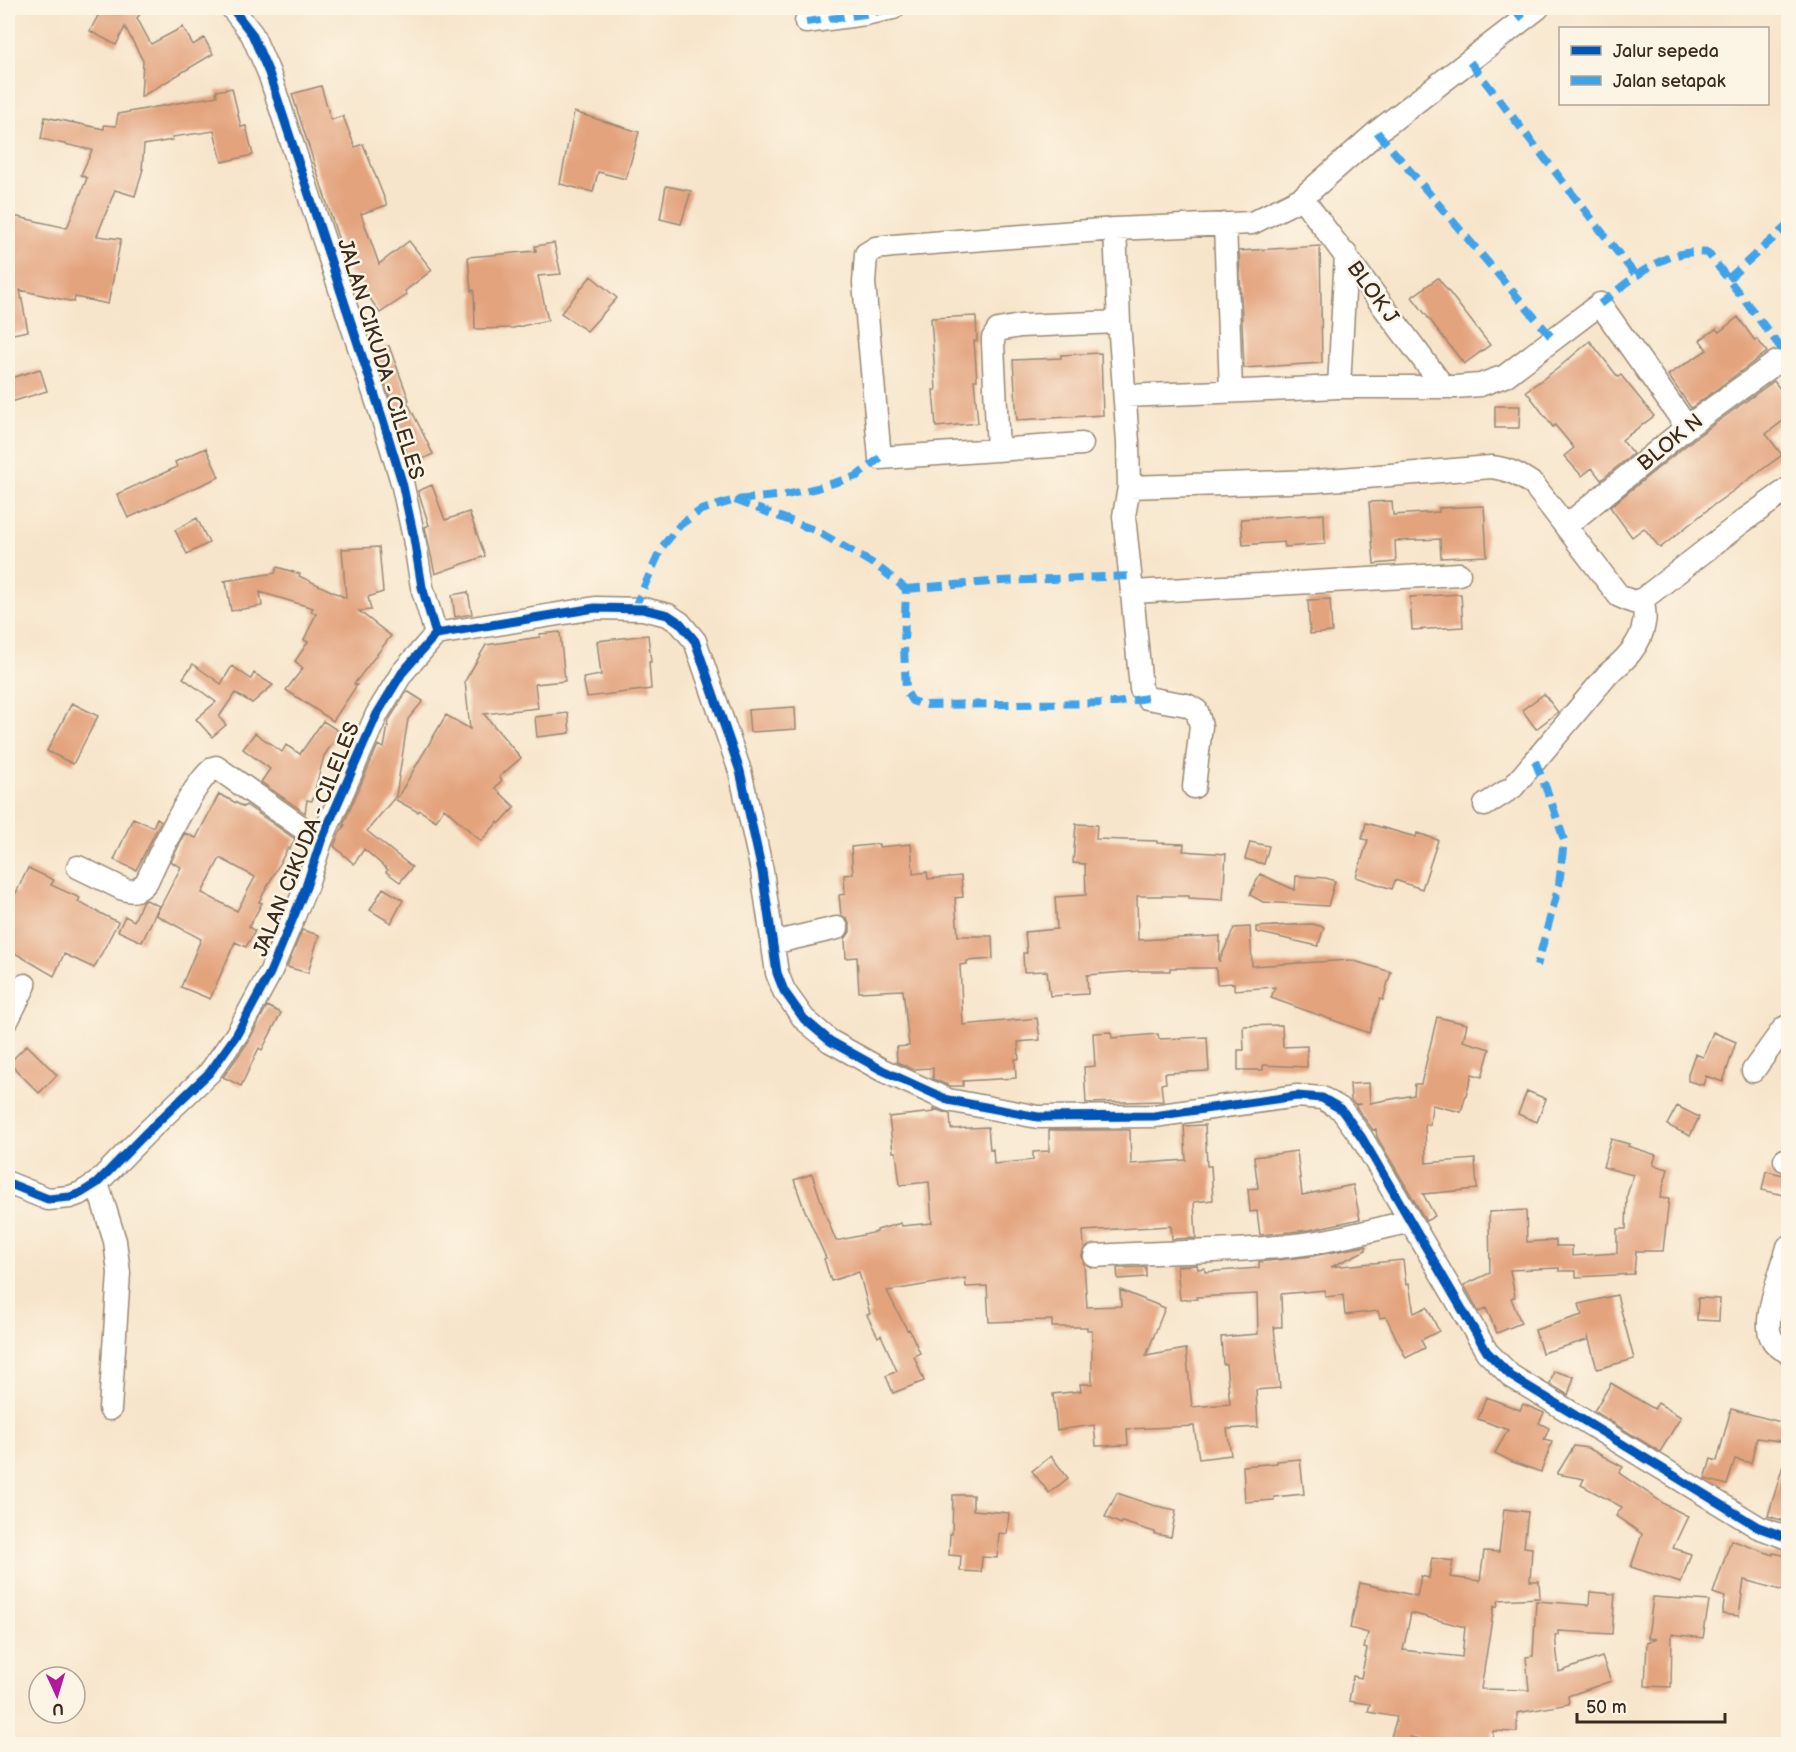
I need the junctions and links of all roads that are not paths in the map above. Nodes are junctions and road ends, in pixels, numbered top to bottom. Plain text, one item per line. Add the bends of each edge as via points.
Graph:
1 (231, 8) edge
2 (893, 8) edge
3 (1538, 8) edge
4 (806, 22) dead end
5 (1302, 198) junction
6 (1225, 224) junction
7 (1115, 229) junction
8 (1346, 254) junction
9 (1119, 322) junction
10 (1777, 362) dead end
11 (1443, 386) junction
12 (1339, 387) junction
13 (1231, 391) junction
14 (1125, 396) junction
15 (1687, 427) junction
16 (1082, 444) dead end
17 (998, 450) junction
18 (1129, 487) junction
19 (1788, 489) edge
20 (1566, 526) junction
21 (1459, 574) dead end
22 (1132, 592) junction
23 (1643, 599) junction
24 (435, 634) junction
25 (1194, 788) dead end
26 (1485, 805) dead end
27 (321, 841) junction
28 (78, 867) dead end
29 (837, 928) dead end
30 (772, 943) junction
31 (25, 985) dead end
32 (8, 1019) edge
33 (1788, 1026) edge
34 (1753, 1071) dead end
35 (8, 1183) edge
36 (97, 1184) junction
37 (1410, 1221) junction
38 (1788, 1247) edge
39 (1095, 1256) dead end
40 (1788, 1352) edge
41 (110, 1409) dead end
42 (1788, 1538) edge

1 - 24 street, JALAN CIKUDA - CILELES via 252,34 269,73 383,420 402,482
2 - 4 street
3 - 5 street via 1377,132
5 - 6 street via 1261,220
5 - 8 street, BLOK J
6 - 7 street
6 - 13 street
7 - 9 street
7 - 17 street via 893,246 866,254 864,283 880,458
8 - 11 street, BLOK J
8 - 12 street
9 - 14 street
9 - 17 street via 998,330 993,338
10 - 15 street, BLOK N
11 - 12 street
11 - 15 street via 1480,385 1504,376 1600,304
12 - 13 street
13 - 14 street
14 - 18 street
15 - 20 street, BLOK N
16 - 17 street
18 - 20 street via 1316,481 1498,468 1517,472 1534,485
18 - 22 street via 1124,516
19 - 23 street
20 - 23 street via 1619,596 1633,602
21 - 22 street
22 - 25 street via 1142,689 1147,698 1187,705 1197,711 1201,726
23 - 26 street via 1644,623 1636,645 1623,663 1608,674 1513,787
24 - 27 street, JALAN CIKUDA - CILELES via 402,673 377,714
24 - 30 street via 595,608 643,609 680,622 695,641 740,771 762,871
27 - 28 street via 216,767 208,772 180,814 147,881 139,889 123,889
27 - 36 street, JALAN CIKUDA - CILELES via 270,973 237,1034 210,1071
29 - 30 street
30 - 37 street via 784,991 804,1019 830,1041 948,1100 1038,1117 1099,1117 1154,1116 1297,1096 1322,1098 1341,1109 1362,1138
31 - 32 street
33 - 34 street
35 - 36 street, JALAN CIKUDA - CILELES via 48,1199 70,1197
36 - 41 street via 115,1241 119,1272
37 - 39 street via 1311,1243
37 - 42 street via 1487,1352 1511,1376 1758,1527
38 - 40 street via 1769,1326 1775,1343

